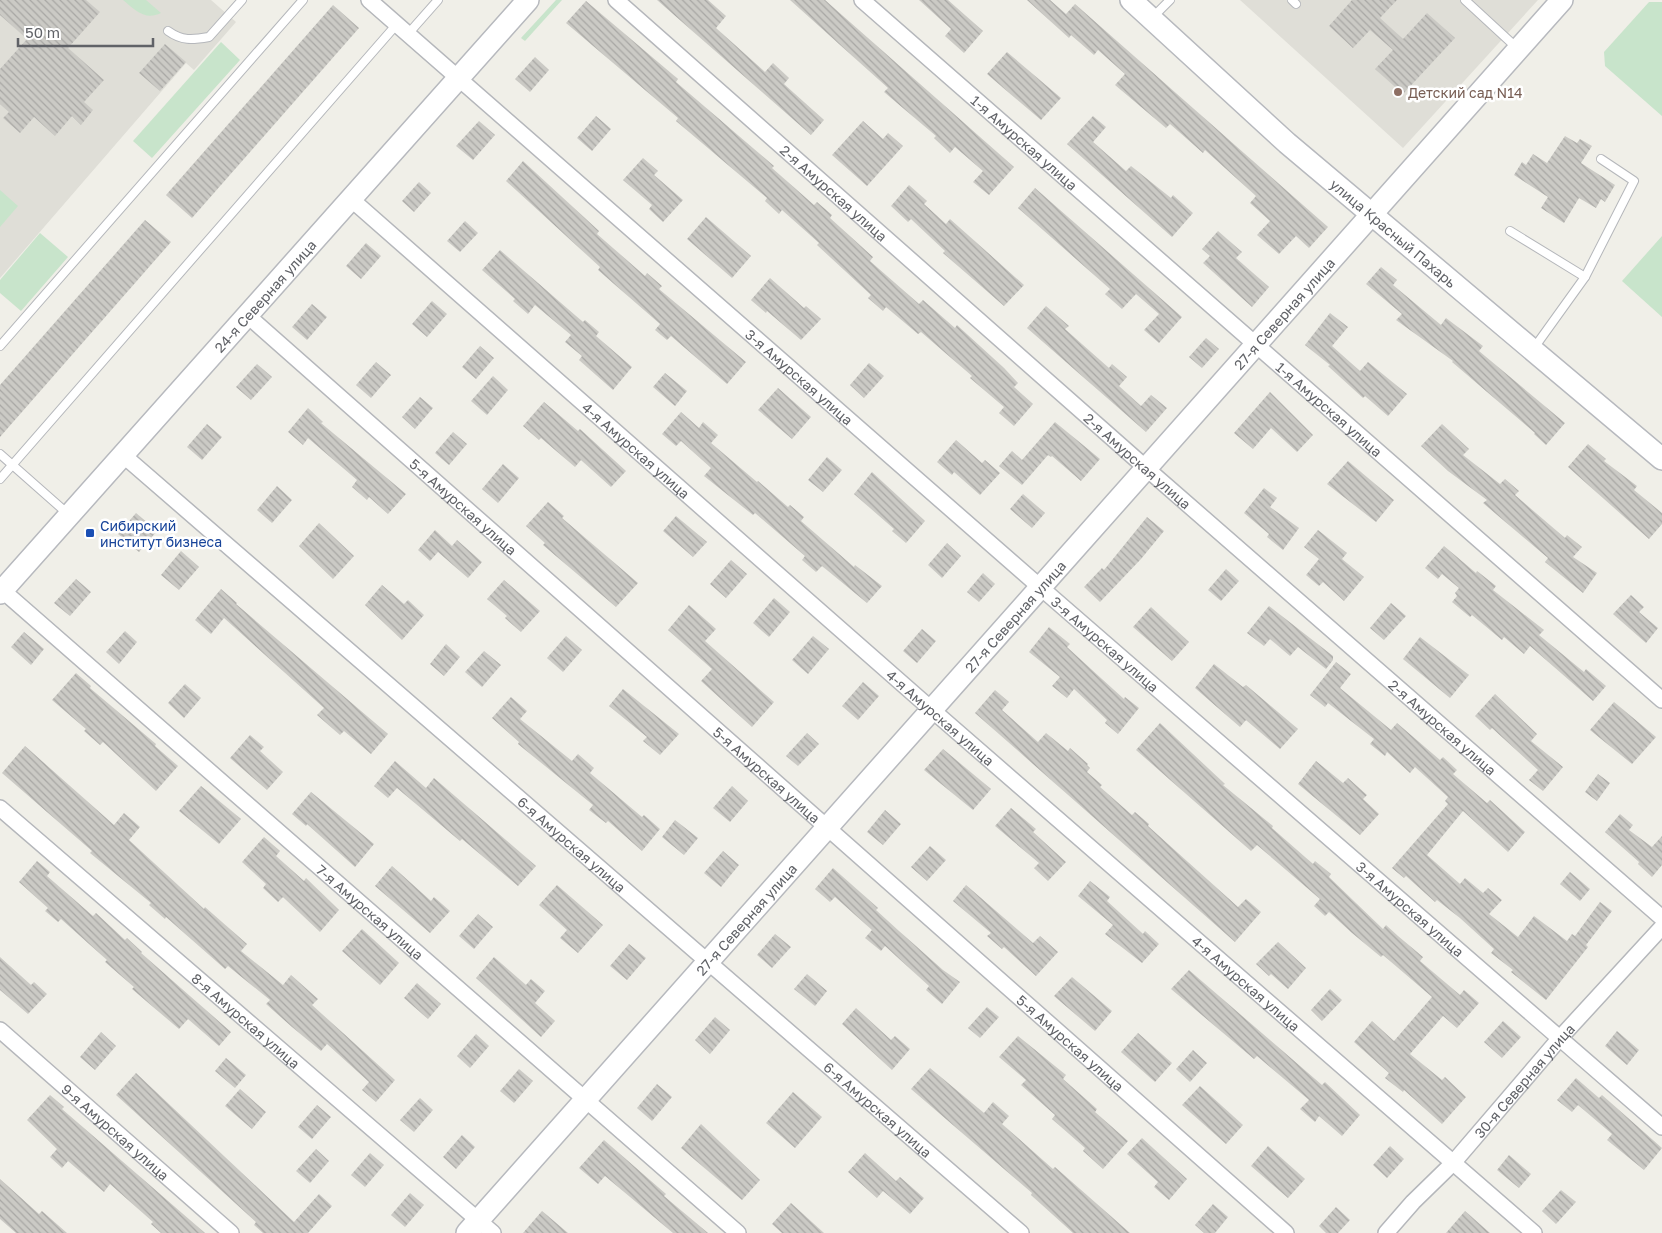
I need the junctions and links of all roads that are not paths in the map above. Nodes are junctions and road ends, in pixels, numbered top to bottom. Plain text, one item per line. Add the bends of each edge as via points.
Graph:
1 (242, 0) edge
2 (303, 0) edge
3 (369, 0) edge
4 (438, 0) edge
5 (528, 0) edge
6 (616, 0) edge
7 (862, 0) edge
8 (1131, 0) edge
9 (1170, 0) edge
10 (1465, 0) edge
11 (1562, 0) edge
12 (1150, 19) junction
13 (402, 29) junction
14 (168, 30) dead end
15 (1518, 50) junction
16 (458, 79) junction
17 (1601, 159) dead end
18 (351, 199) junction
19 (1372, 214) junction
20 (1510, 231) dead end
21 (1585, 278) junction
22 (247, 316) junction
23 (1257, 344) junction
24 (0, 346) edge
25 (1533, 350) junction
26 (0, 454) edge
27 (123, 455) junction
28 (1662, 459) edge
29 (12, 465) junction
30 (1146, 468) junction
31 (0, 479) edge
32 (69, 516) junction
33 (1040, 587) junction
34 (1, 592) edge
35 (1662, 700) edge
36 (931, 709) junction
37 (0, 808) edge
38 (826, 828) junction
39 (1662, 918) edge
40 (1662, 927) edge
41 (707, 961) junction
42 (0, 1030) edge
43 (1560, 1038) junction
44 (584, 1099) junction
45 (1662, 1127) edge
46 (1453, 1163) junction
47 (479, 1229) edge
48 (231, 1233) edge
49 (738, 1233) edge
50 (1021, 1233) edge
51 (1286, 1233) edge
52 (1386, 1233) edge
53 (1534, 1233) edge

1 - 14 lane via 209,38 190,40 177,37
2 - 24 lane
3 - 13 street, 3-я Амурская улица
4 - 13 lane
5 - 16 street, 24-я Северная улица
6 - 30 street, 2-я Амурская улица
7 - 23 street, 1-я Амурская улица
8 - 12 street, улица Красный Пахарь
9 - 12 lane
10 - 15 lane
11 - 15 street, 27-я Северная улица
12 - 19 street, улица Красный Пахарь via 1287,144
13 - 16 street, 3-я Амурская улица
13 - 29 lane
15 - 19 street, 27-я Северная улица
16 - 18 street, 24-я Северная улица
16 - 33 street, 3-я Амурская улица
17 - 21 lane via 1634,181
18 - 22 street, 24-я Северная улица
18 - 36 street, 4-я Амурская улица
19 - 23 street, 27-я Северная улица
19 - 25 street, улица Красный Пахарь
20 - 21 lane
21 - 25 lane
22 - 27 street, 24-я Северная улица
22 - 38 street, 5-я Амурская улица
23 - 30 street, 27-я Северная улица
23 - 35 street, 1-я Амурская улица
25 - 28 street, улица Красный Пахарь
26 - 29 lane
27 - 32 street, 24-я Северная улица
27 - 41 street, 6-я Амурская улица
29 - 31 lane
29 - 32 lane
30 - 33 street, 27-я Северная улица
30 - 39 street, 2-я Амурская улица
32 - 34 street, 24-я Северная улица
33 - 36 street, 27-я Северная улица
33 - 43 street, 3-я Амурская улица
34 - 44 street, 7-я Амурская улица
36 - 38 street, 27-я Северная улица
36 - 46 street, 4-я Амурская улица
37 - 47 street, 8-я Амурская улица
38 - 41 street, 27-я Северная улица
38 - 51 street, 5-я Амурская улица
40 - 43 street, 30-я Северная улица
41 - 44 street, 27-я Северная улица
41 - 50 street, 6-я Амурская улица
42 - 48 street, 9-я Амурская улица
43 - 45 street, 3-я Амурская улица
43 - 46 street, 30-я Северная улица
44 - 47 street, 27-я Северная улица
44 - 49 street, 7-я Амурская улица
46 - 52 street, 30-я Северная улица
46 - 53 street, 4-я Амурская улица

